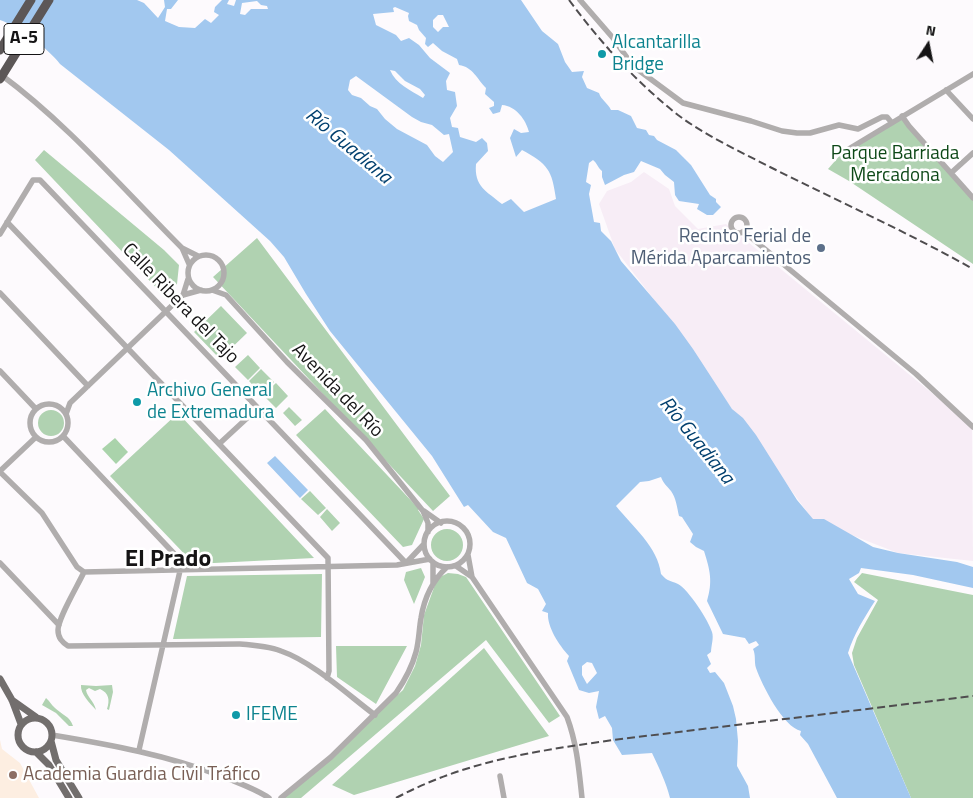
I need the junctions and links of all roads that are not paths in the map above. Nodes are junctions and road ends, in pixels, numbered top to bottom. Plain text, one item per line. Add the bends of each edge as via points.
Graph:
1 (31, 0) edge
2 (49, 0) edge
3 (580, 0) edge
4 (0, 50) edge
5 (0, 74) edge
6 (973, 74) edge
7 (0, 79) edge
8 (946, 90) junction
9 (902, 116) junction
10 (973, 119) edge
11 (892, 123) junction
12 (842, 153) dead end
13 (973, 153) edge
14 (951, 173) junction
15 (973, 198) edge
16 (7, 222) junction
17 (742, 232) dead end
18 (0, 234) edge
19 (182, 248) junction
20 (198, 256) junction
21 (189, 264) junction
22 (188, 279) junction
23 (223, 279) junction
24 (201, 290) junction
25 (212, 290) junction
26 (0, 292) edge
27 (184, 295) junction
28 (226, 295) junction
29 (166, 311) junction
30 (128, 348) junction
31 (0, 371) edge
32 (88, 386) junction
33 (70, 403) junction
34 (56, 405) junction
35 (258, 408) junction
36 (36, 409) junction
37 (66, 414) junction
38 (973, 427) edge
39 (36, 436) junction
40 (63, 436) junction
41 (219, 444) junction
42 (0, 472) edge
43 (423, 511) junction
44 (441, 522) junction
45 (428, 532) junction
46 (424, 544) junction
47 (468, 554) junction
48 (432, 561) junction
49 (0, 563) edge
50 (406, 563) junction
51 (456, 566) junction
52 (327, 567) junction
53 (447, 567) junction
54 (181, 570) junction
55 (84, 572) junction
56 (472, 577) junction
57 (433, 584) junction
58 (59, 625) junction
59 (163, 645) junction
60 (327, 678) junction
61 (0, 679) edge
62 (12, 700) junction
63 (375, 715) junction
64 (36, 718) junction
65 (21, 724) junction
66 (52, 738) junction
67 (139, 750) junction
68 (36, 752) junction
69 (500, 776) dead end
70 (69, 798) edge
71 (79, 798) edge
72 (269, 798) edge
73 (281, 798) edge
74 (504, 798) edge
75 (582, 798) edge

1 - 4 highway, A-5
2 - 7 highway, A-5
3 - 11 street via 632,66 683,103 797,134 810,134 838,125 858,129 882,117 887,117
5 - 19 street via 70,132
6 - 8 street
8 - 9 street
8 - 10 street
9 - 11 street
9 - 14 street
11 - 12 street
13 - 14 street
14 - 15 street
16 - 18 street
16 - 29 street, Calle Ribera del Tajo via 33,180 40,180
16 - 30 street
17 - 38 street via 916,374
19 - 20 street
19 - 21 street
20 - 21 street
20 - 23 street via 207,254 219,259 224,271
21 - 22 street
22 - 24 street
22 - 27 street
23 - 25 street
23 - 28 street
24 - 25 street
24 - 27 street
25 - 28 street, Avenida del Río
26 - 32 street
27 - 29 street
28 - 43 street, Avenida del Río via 287,362 366,440
29 - 30 street
29 - 35 street, Calle Ribera del Tajo
30 - 32 street
30 - 41 street
31 - 36 street
32 - 33 street
33 - 34 street
33 - 37 street
34 - 36 street via 46,404
34 - 37 street
35 - 41 street
35 - 50 street, Calle Ribera del Tajo
36 - 39 street via 30,426
37 - 40 street via 68,426
39 - 40 street via 46,442
39 - 42 street
40 - 54 street via 182,562
41 - 52 street via 328,558
42 - 55 street via 42,513 77,567
43 - 44 street, Avenida del Río
43 - 45 street, Avenida del Río
44 - 45 street
44 - 47 street via 462,527 470,539
45 - 46 street
46 - 48 street
46 - 50 street
47 - 51 street
47 - 56 street
48 - 50 street
48 - 53 street
48 - 57 street
49 - 58 street
50 - 52 street
51 - 53 street
51 - 56 street
52 - 54 street
52 - 60 street
53 - 57 street
54 - 55 street
54 - 59 street
55 - 58 street
56 - 75 street via 567,717 575,739
57 - 63 street via 423,609 411,667 396,693
58 - 59 street via 60,637 68,646
59 - 60 street via 267,647 294,657
59 - 67 street
60 - 63 street
61 - 62 main road
62 - 64 main road
62 - 65 main road
63 - 73 street
64 - 65 main road
64 - 66 main road via 47,722
65 - 68 main road via 18,730 20,744 30,752
66 - 67 street
66 - 68 main road via 47,747
66 - 71 main road via 56,760
67 - 72 street via 204,770
68 - 70 main road via 49,765
69 - 74 street

